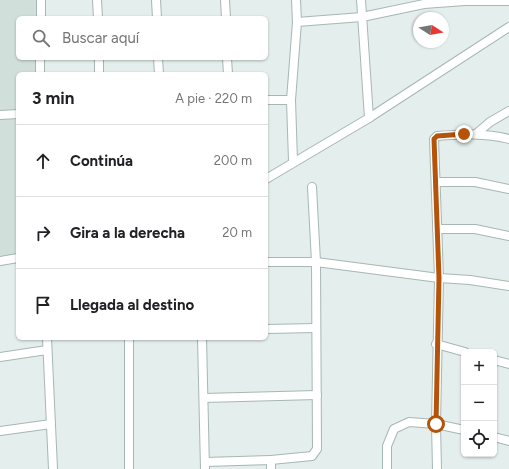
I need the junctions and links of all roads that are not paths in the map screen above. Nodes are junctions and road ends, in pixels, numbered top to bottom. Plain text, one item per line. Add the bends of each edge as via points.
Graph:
1 (41, 0) edge
2 (97, 0) edge
3 (156, 0) edge
4 (225, 0) edge
5 (296, 0) edge
6 (361, 0) edge
7 (509, 2) edge
8 (41, 16) edge
9 (98, 16) edge
10 (157, 16) edge
11 (226, 16) edge
12 (362, 17) junction
13 (297, 22) junction
14 (509, 27) edge
15 (40, 60) edge
16 (99, 60) edge
17 (158, 60) edge
18 (227, 60) edge
19 (40, 72) edge
20 (99, 72) edge
21 (159, 72) edge
22 (228, 72) edge
23 (268, 100) edge
24 (291, 100) junction
25 (509, 111) edge
26 (16, 114) edge
27 (0, 115) edge
28 (369, 118) junction
29 (476, 134) junction
30 (509, 139) edge
31 (293, 161) junction
32 (268, 178) edge
33 (436, 182) junction
34 (312, 187) dead end
35 (509, 189) edge
36 (437, 230) junction
37 (509, 236) edge
38 (16, 258) edge
39 (0, 261) edge
40 (268, 262) edge
41 (316, 262) junction
42 (439, 278) junction
43 (509, 286) edge
44 (316, 328) junction
45 (268, 329) edge
46 (47, 340) edge
47 (130, 340) edge
48 (202, 340) edge
49 (436, 344) junction
50 (47, 350) junction
51 (461, 351) edge
52 (0, 357) edge
53 (497, 361) edge
54 (509, 364) edge
55 (317, 395) junction
56 (204, 398) junction
57 (51, 424) junction
58 (436, 424) junction
59 (461, 429) edge
60 (0, 431) edge
61 (497, 439) edge
62 (509, 441) edge
63 (271, 460) junction
64 (205, 466) edge
65 (53, 469) edge
66 (129, 469) edge
67 (272, 469) edge
68 (387, 469) edge
69 (437, 469) edge

1 - 8 street
2 - 9 street
3 - 10 street
4 - 11 street
5 - 13 street
6 - 12 street
7 - 12 street via 464,1 424,4
12 - 13 street
12 - 28 street
13 - 24 street
14 - 28 street
15 - 19 street
16 - 20 street
17 - 21 street
18 - 22 street
23 - 24 street
24 - 31 street
25 - 29 street
26 - 27 street
28 - 31 street
29 - 30 street
29 - 33 street via 435,137
31 - 32 street
33 - 35 street via 475,182
33 - 36 street
34 - 41 street
36 - 37 street via 475,228
36 - 42 street
38 - 39 street
40 - 41 street
41 - 42 street
41 - 44 street
42 - 43 street
42 - 49 street
44 - 45 street
44 - 55 street
46 - 50 street
47 - 66 street
48 - 56 street
49 - 51 street
49 - 58 street
50 - 52 street
50 - 57 street
53 - 54 street
55 - 56 street
55 - 63 street via 315,453 312,456
56 - 64 street
57 - 60 street
57 - 65 street
58 - 59 street
58 - 68 street via 409,422 394,429 387,446
58 - 69 street
61 - 62 street
63 - 64 street
63 - 67 street

